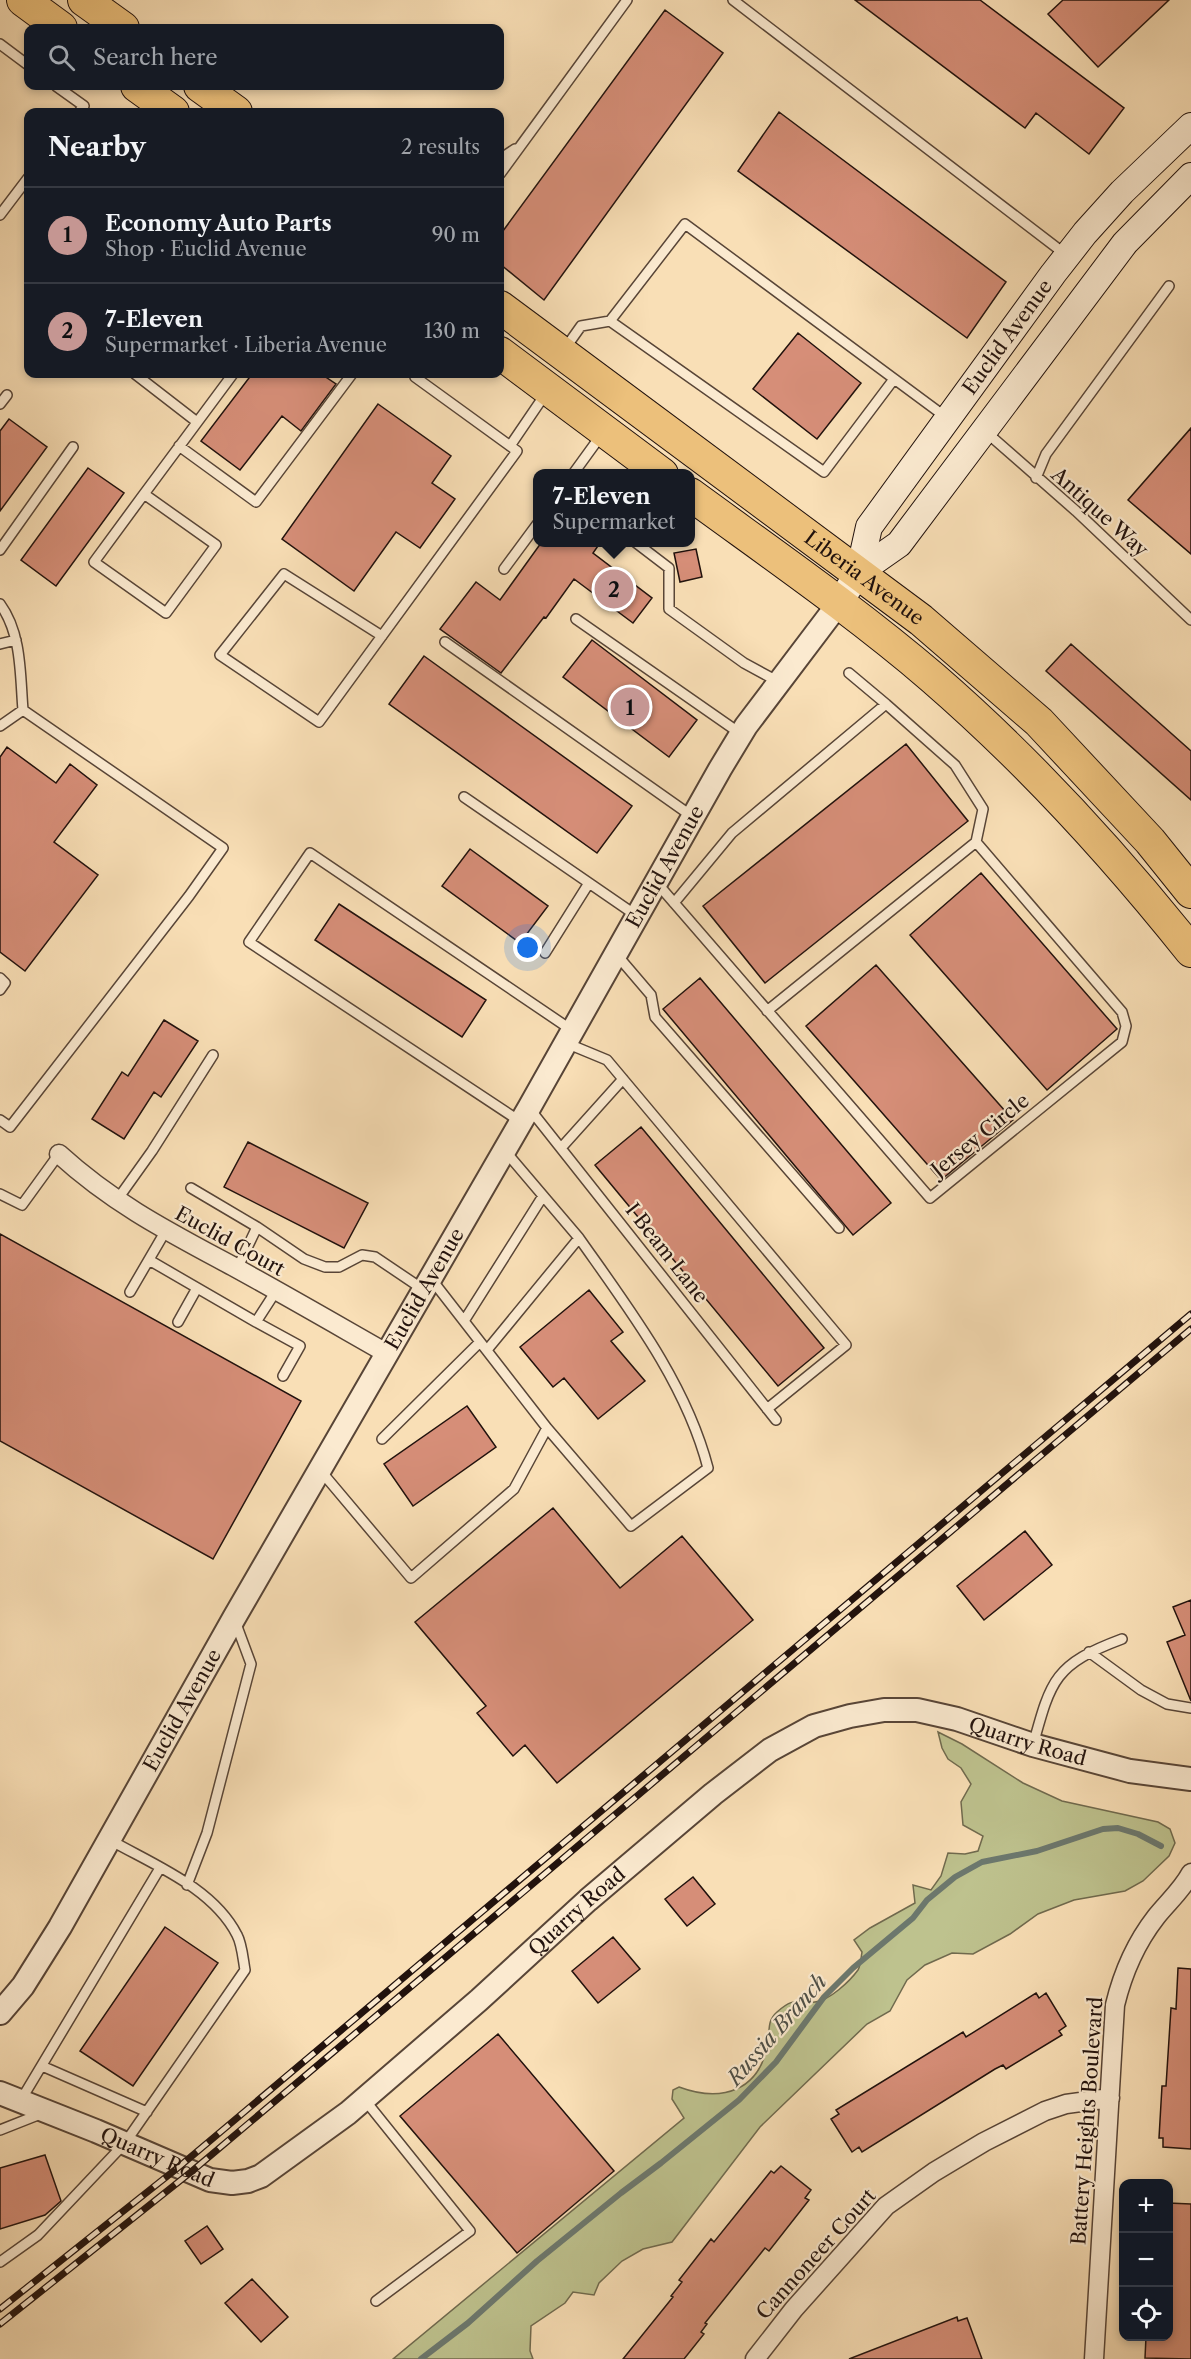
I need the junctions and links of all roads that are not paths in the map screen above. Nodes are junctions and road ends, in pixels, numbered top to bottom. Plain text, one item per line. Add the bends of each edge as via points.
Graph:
1 (23, 0) edge
2 (84, 0) edge
3 (627, 0) edge
4 (733, 0) edge
5 (56, 24) edge
6 (117, 24) edge
7 (0, 44) edge
8 (24, 62) edge
9 (62, 90) edge
10 (143, 90) edge
11 (206, 90) edge
12 (82, 108) edge
13 (167, 108) edge
14 (230, 108) edge
15 (1191, 126) edge
16 (522, 144) junction
17 (504, 156) edge
18 (504, 169) edge
19 (1191, 177) edge
20 (24, 183) edge
21 (0, 215) edge
22 (1067, 256) junction
23 (1169, 286) dead end
24 (504, 310) edge
25 (610, 321) junction
26 (562, 353) junction
27 (504, 356) edge
28 (140, 378) edge
29 (229, 378) edge
30 (349, 378) edge
31 (416, 378) edge
32 (894, 379) junction
33 (549, 389) junction
34 (7, 395) dead end
35 (0, 404) edge
36 (947, 418) junction
37 (197, 422) junction
38 (984, 430) junction
39 (604, 431) junction
40 (179, 446) junction
41 (510, 446) junction
42 (73, 447) dead end
43 (577, 469) edge
44 (655, 469) edge
45 (1036, 478) junction
46 (144, 494) junction
47 (695, 498) edge
48 (533, 529) edge
49 (640, 547) edge
50 (0, 550) edge
51 (504, 569) dead end
52 (859, 572) junction
53 (839, 603) junction
54 (0, 604) edge
55 (576, 619) dead end
56 (1191, 621) edge
57 (382, 636) junction
58 (16, 640) junction
59 (445, 642) dead end
60 (0, 644) edge
61 (849, 673) dead end
62 (779, 682) junction
63 (886, 704) junction
64 (23, 710) junction
65 (0, 726) edge
66 (741, 734) junction
67 (464, 797) dead end
68 (693, 817) junction
69 (976, 842) junction
70 (656, 882) junction
71 (589, 883) junction
72 (1191, 892) edge
73 (674, 903) junction
74 (638, 916) junction
75 (1191, 951) edge
76 (544, 953) dead end
77 (616, 954) junction
78 (0, 978) edge
79 (0, 990) edge
80 (767, 1011) junction
81 (569, 1037) junction
82 (213, 1055) dead end
83 (623, 1079) junction
84 (525, 1115) junction
85 (0, 1120) edge
86 (561, 1148) junction
87 (505, 1150) junction
88 (59, 1154) joint
89 (191, 1188) dead end
90 (0, 1194) edge
91 (543, 1196) junction
92 (117, 1200) junction
93 (257, 1227) junction
94 (839, 1228) dead end
95 (165, 1232) junction
96 (579, 1238) junction
97 (149, 1260) junction
98 (237, 1269) junction
99 (428, 1284) junction
100 (197, 1288) junction
101 (276, 1291) junction
102 (130, 1292) dead end
103 (464, 1321) junction
104 (178, 1322) dead end
105 (256, 1322) junction
106 (484, 1346) junction
107 (388, 1354) junction
108 (283, 1376) dead end
109 (767, 1409) junction
110 (776, 1420) dead end
111 (547, 1428) junction
112 (382, 1439) dead end
113 (320, 1470) junction
114 (234, 1618) junction
115 (1122, 1639) dead end
116 (1089, 1652) junction
117 (1191, 1707) edge
118 (1033, 1745) junction
119 (1191, 1779) edge
120 (110, 1840) junction
121 (160, 1868) junction
122 (1191, 1873) edge
123 (187, 1885) junction
124 (0, 2013) edge
125 (42, 2066) junction
126 (10, 2097) edge
127 (1110, 2098) junction
128 (364, 2099) junction
129 (45, 2112) junction
130 (147, 2112) junction
131 (0, 2130) edge
132 (125, 2144) junction
133 (0, 2262) edge
134 (376, 2301) dead end
135 (755, 2359) edge
136 (1094, 2359) edge

1 - 5 highway
2 - 6 highway
3 - 16 lane
4 - 22 lane
7 - 8 lane
9 - 12 lane
10 - 13 highway
11 - 14 highway
15 - 22 main road, Euclid Avenue via 1122,192
16 - 17 lane
16 - 18 lane
19 - 38 main road, Euclid Avenue via 1125,243
20 - 21 lane
22 - 36 main road, Euclid Avenue
23 - 45 lane via 1046,454
24 - 26 highway, Liberia Avenue
25 - 26 lane via 581,326
25 - 32 lane via 824,472
25 - 32 lane via 685,224
26 - 52 highway, Liberia Avenue
27 - 33 highway
28 - 37 lane
29 - 37 lane
30 - 40 lane via 256,502
31 - 41 lane
32 - 36 lane
33 - 39 highway
33 - 41 lane
34 - 35 lane
36 - 52 main road, Euclid Avenue via 869,527
37 - 40 lane
38 - 45 lane, Antique Way
38 - 52 main road, Euclid Avenue via 899,544
39 - 43 lane
39 - 44 highway
40 - 46 lane
41 - 57 lane via 517,451
42 - 50 lane
45 - 56 lane, Antique Way
46 - 46 lane via 94,562 166,613 216,545
47 - 53 highway, Liberia Avenue
48 - 51 lane
49 - 62 lane via 669,568 669,609 744,663
52 - 53 main road, Euclid Avenue
52 - 72 highway, Liberia Avenue via 1039,722 1150,841
53 - 62 street, Euclid Avenue
53 - 75 highway, Liberia Avenue via 932,677 1006,745 1077,816
54 - 58 lane
55 - 66 lane
57 - 57 lane via 284,574 220,655 319,722
58 - 60 lane
58 - 64 lane
59 - 68 lane
61 - 63 lane
62 - 66 street, Euclid Avenue
63 - 69 lane via 955,765 983,809
63 - 73 lane via 732,832
64 - 65 lane
64 - 85 lane via 223,848 10,1127
66 - 68 street, Euclid Avenue
67 - 71 lane
68 - 70 street, Euclid Avenue
69 - 80 lane
69 - 80 lane, Jersey Circle via 1122,1012 1126,1026 1122,1042 930,1198
70 - 73 lane, Jersey Circle
70 - 74 street, Euclid Avenue
71 - 74 lane
71 - 76 lane
73 - 80 lane, Jersey Circle
74 - 77 street, Euclid Avenue
77 - 81 street, Euclid Avenue
77 - 94 lane via 651,995 655,1017
78 - 79 lane via 5,983
81 - 83 lane via 607,1060
81 - 84 street, Euclid Avenue
81 - 84 lane, I Beam Lane via 310,853 249,942
82 - 92 lane
83 - 86 lane
83 - 109 lane via 846,1345
84 - 86 lane, I Beam Lane
84 - 87 street, Euclid Avenue
86 - 109 lane, I Beam Lane
87 - 91 lane
87 - 99 street, Euclid Avenue
88 - 90 lane via 22,1205
88 - 92 street, Euclid Court via 89,1182
89 - 93 lane
91 - 96 lane
91 - 103 lane
92 - 95 street, Euclid Court
93 - 98 lane
93 - 99 lane via 304,1259 325,1267 339,1267 362,1256 375,1257
95 - 97 lane
95 - 98 street, Euclid Court
96 - 106 lane
96 - 111 lane via 632,1312 675,1387 700,1437 708,1468 631,1526
97 - 100 lane
97 - 102 lane
98 - 101 street, Euclid Court
99 - 103 lane
99 - 107 street, Euclid Avenue
100 - 104 lane
100 - 105 lane
101 - 105 lane
101 - 107 street, Euclid Court
103 - 106 lane
105 - 108 lane via 300,1346
106 - 111 lane
106 - 112 lane
107 - 113 street, Euclid Avenue
109 - 110 lane, I Beam Lane
111 - 113 lane via 514,1489 411,1578
113 - 114 street, Euclid Avenue
114 - 120 street, Euclid Avenue
114 - 123 lane via 251,1664 207,1833
115 - 116 lane
116 - 117 lane via 1167,1704
116 - 118 lane via 1055,1681
118 - 119 street, Quarry Road via 1130,1771
118 - 128 street, Quarry Road via 917,1710 850,1716 794,1736 695,1809
120 - 121 lane
120 - 124 street, Euclid Avenue via 29,1976
121 - 123 lane
121 - 125 lane
122 - 127 street, Battery Heights Boulevard via 1141,1937 1122,1978 1115,2006
123 - 130 lane via 217,1905 238,1936 245,1970
125 - 126 lane
125 - 130 lane
126 - 129 street, Quarry Road
127 - 135 street, Cannoneer Court via 1046,2111 944,2166 886,2206 801,2300
127 - 136 street, Battery Heights Boulevard
128 - 132 street, Quarry Road via 261,2176 248,2181 210,2180
128 - 134 lane via 470,2231
129 - 131 lane
129 - 132 street, Quarry Road
130 - 132 lane
132 - 133 lane via 38,2235

